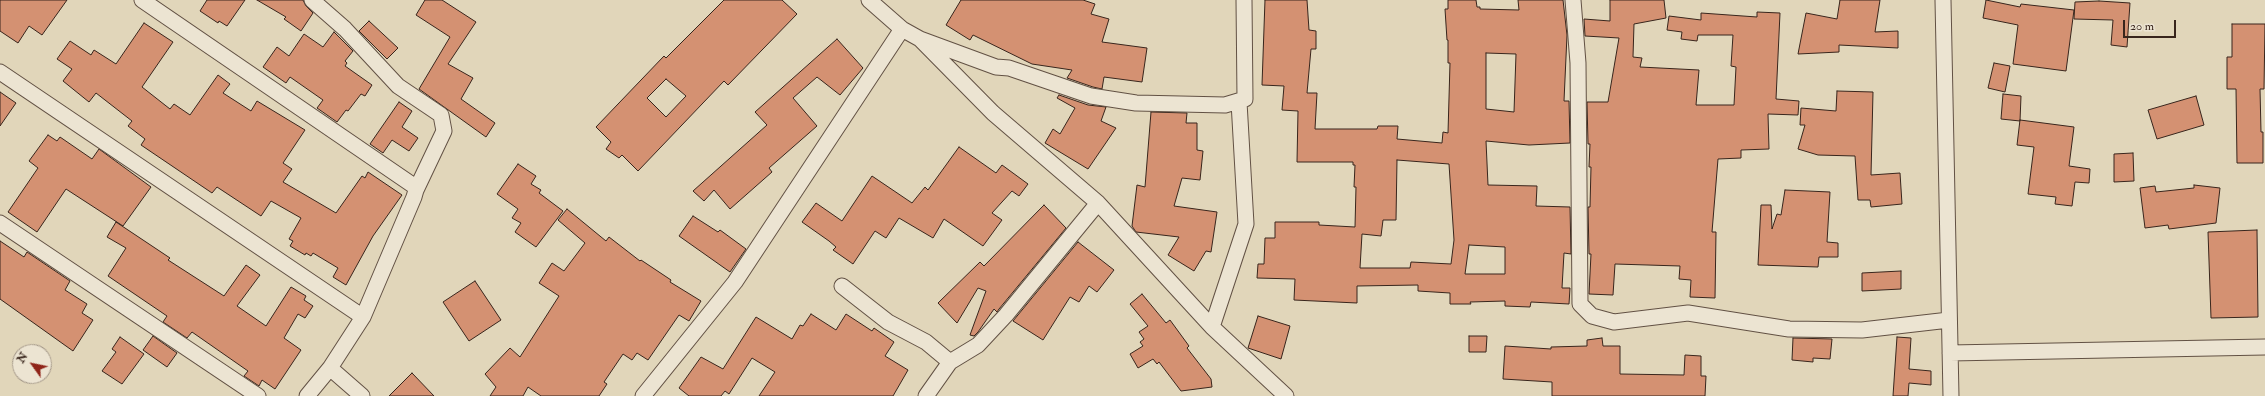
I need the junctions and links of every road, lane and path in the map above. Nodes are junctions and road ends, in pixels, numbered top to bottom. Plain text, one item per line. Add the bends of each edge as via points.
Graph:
1 (142, 0) edge
2 (312, 0) edge
3 (869, 0) edge
4 (1244, 0) edge
5 (1573, 0) edge
6 (1943, 0) edge
7 (902, 29) junction
8 (920, 39) junction
9 (0, 72) edge
10 (1239, 102) junction
11 (416, 190) junction
12 (1098, 203) junction
13 (0, 223) edge
14 (842, 286) dead end
15 (363, 317) junction
16 (1949, 320) junction
17 (1212, 327) junction
18 (2265, 347) edge
19 (1950, 353) junction
20 (950, 362) junction
21 (330, 368) junction
22 (258, 396) edge
23 (307, 396) edge
24 (362, 396) edge
25 (643, 396) edge
26 (926, 396) edge
27 (1286, 396) edge
28 (1951, 396) edge

1 - 11 street via 414,186
2 - 11 street via 345,29 398,86 441,115 444,131
3 - 7 street
4 - 10 street via 1245,99
5 - 16 street via 1578,64 1580,304 1592,316 1614,322 1688,313 1789,329 1862,330
6 - 16 street
7 - 8 street
7 - 25 street via 735,282
8 - 10 street via 996,67 1009,68 1092,96 1136,103 1225,105
8 - 12 street via 993,113
9 - 15 street
10 - 17 street via 1246,224
11 - 15 street
12 - 17 street
12 - 20 street via 1006,315 978,345
13 - 22 street
14 - 20 street via 888,322 926,342
15 - 21 street
16 - 19 street
17 - 27 street
18 - 19 street
19 - 28 street
20 - 26 street
21 - 23 street
21 - 24 street

